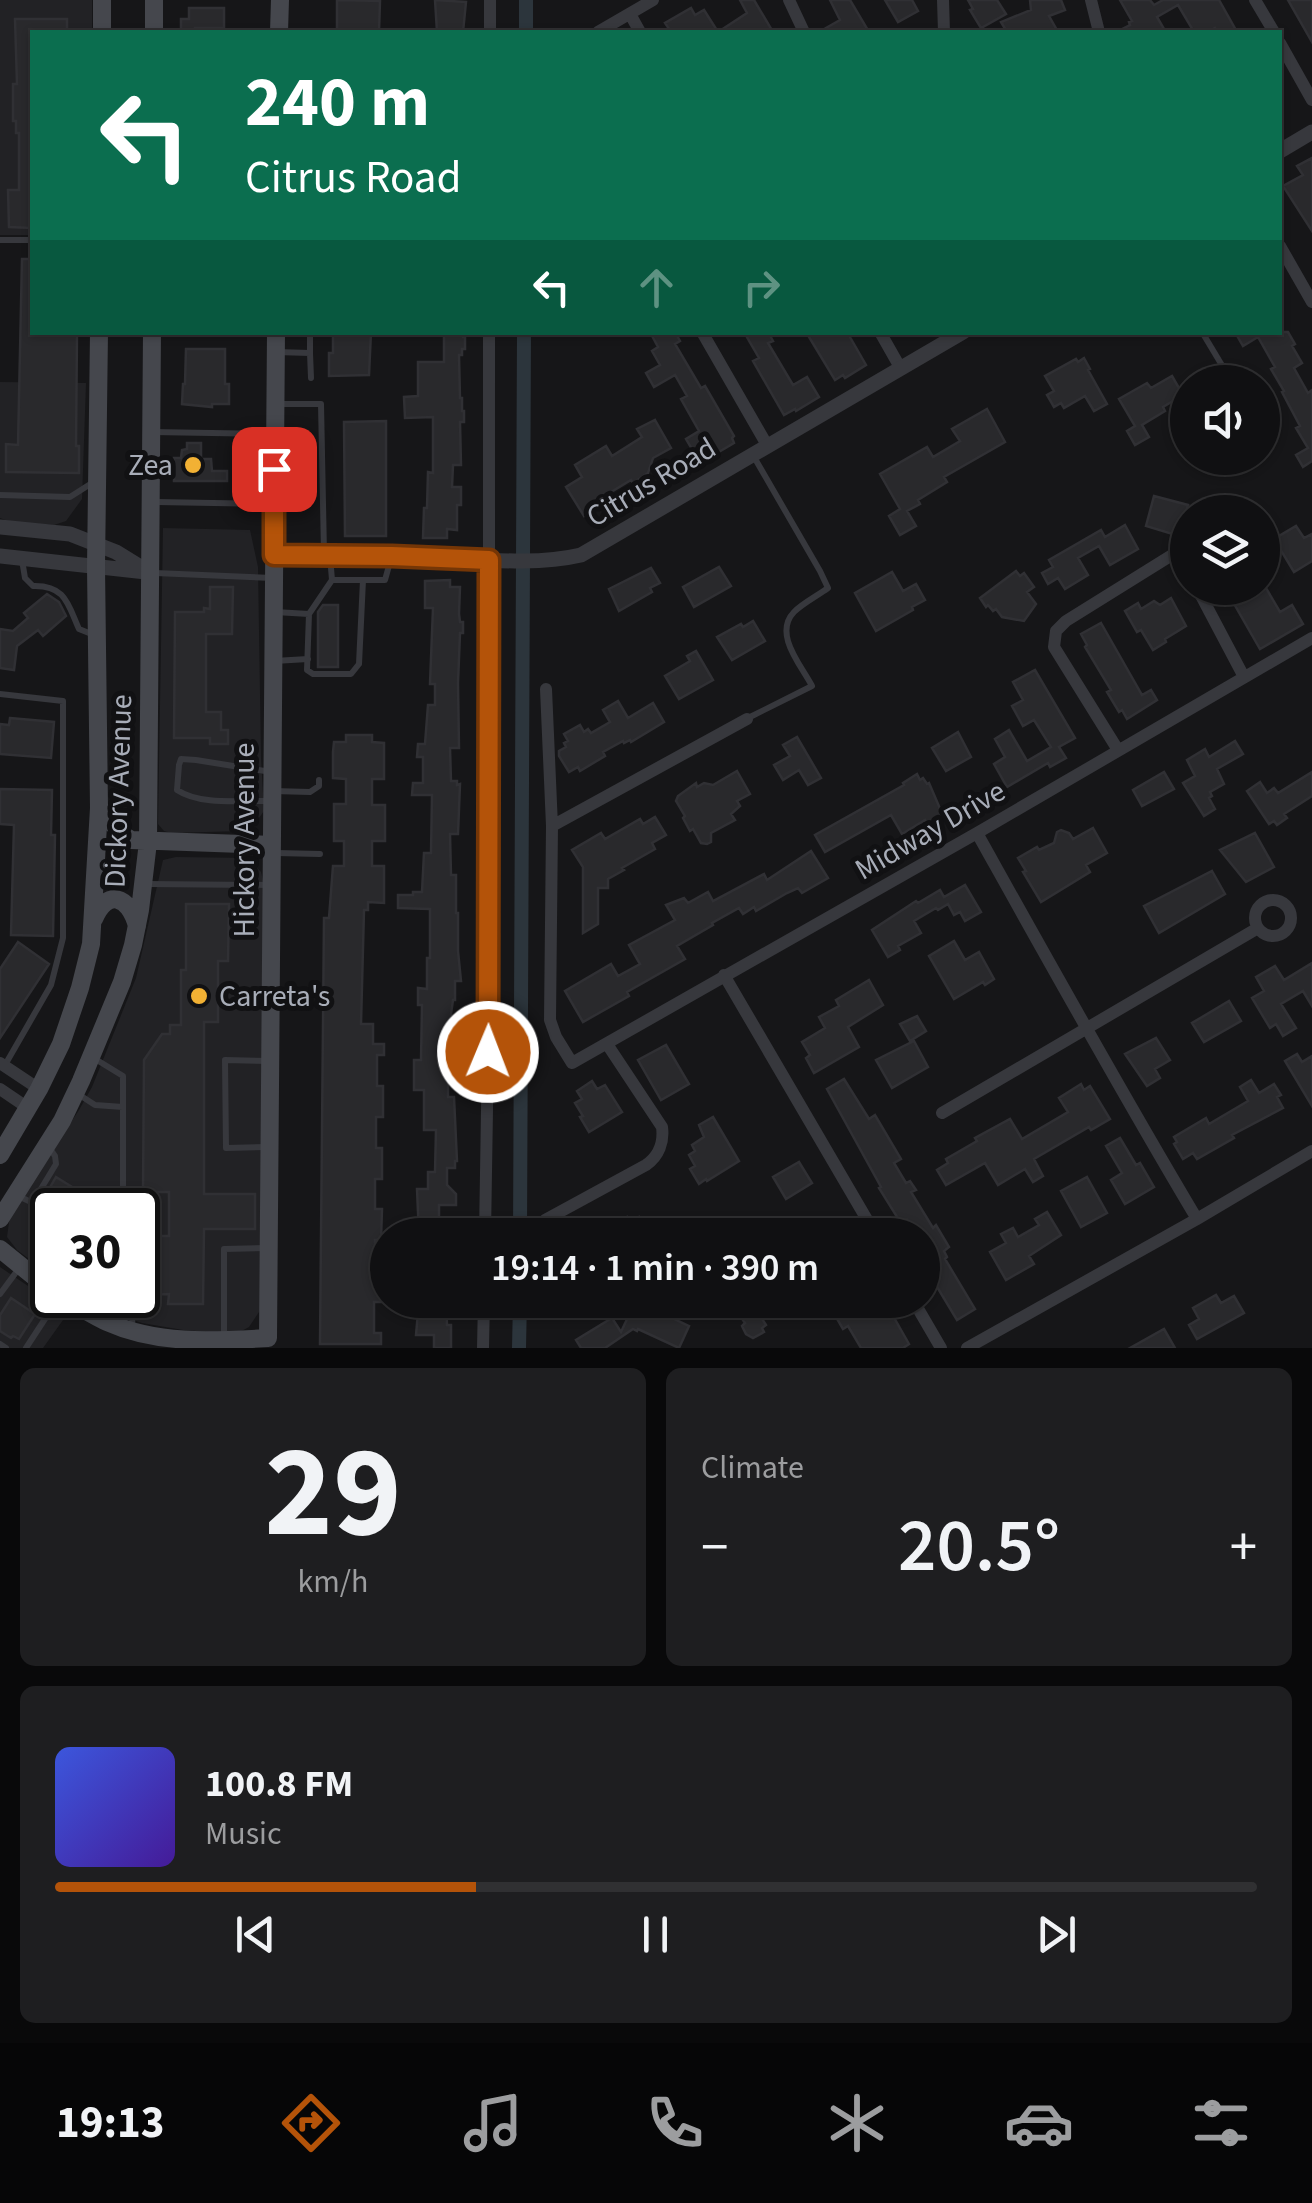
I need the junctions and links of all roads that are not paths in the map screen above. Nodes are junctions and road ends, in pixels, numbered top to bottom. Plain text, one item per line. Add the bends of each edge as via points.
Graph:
1 (102, 0) edge
2 (154, 0) edge
3 (280, 0) edge
4 (490, 0) edge
5 (653, 0) edge
6 (789, 0) edge
7 (944, 0) edge
8 (1091, 0) edge
9 (1256, 0) edge
10 (630, 14) junction
11 (102, 30) edge
12 (154, 30) edge
13 (279, 30) edge
14 (490, 30) edge
15 (602, 30) edge
16 (639, 30) edge
17 (803, 30) edge
18 (944, 30) edge
19 (1098, 30) edge
20 (1273, 30) edge
21 (1282, 48) edge
22 (1312, 100) edge
23 (1312, 132) edge
24 (1282, 150) edge
25 (0, 240) edge
26 (30, 240) edge
27 (1282, 250) edge
28 (1312, 302) edge
29 (99, 335) edge
30 (152, 335) edge
31 (310, 335) edge
32 (489, 335) edge
33 (703, 335) edge
34 (882, 335) edge
35 (958, 335) edge
36 (1204, 335) edge
37 (276, 342) edge
38 (310, 353) junction
39 (1222, 365) edge
40 (901, 368) junction
41 (311, 378) dead end
42 (275, 404) junction
43 (151, 432) junction
44 (275, 434) junction
45 (760, 449) junction
46 (97, 480) junction
47 (0, 496) edge
48 (150, 502) junction
49 (274, 504) junction
50 (0, 527) edge
51 (96, 544) junction
52 (274, 555) junction
53 (327, 555) junction
54 (0, 556) edge
55 (392, 556) junction
56 (1170, 556) edge
57 (22, 558) junction
58 (492, 560) junction
59 (96, 567) junction
60 (150, 573) junction
61 (274, 578) junction
62 (332, 580) junction
63 (363, 580) junction
64 (1206, 605) edge
65 (273, 612) junction
66 (309, 614) junction
67 (97, 636) junction
68 (1312, 638) edge
69 (308, 659) junction
70 (273, 660) junction
71 (1244, 677) junction
72 (546, 689) dead end
73 (0, 694) edge
74 (746, 719) joint
75 (1118, 750) junction
76 (319, 780) dead end
77 (272, 788) junction
78 (99, 808) junction
79 (552, 826) junction
80 (977, 833) junction
81 (148, 842) junction
82 (271, 849) junction
83 (320, 854) dead end
84 (143, 884) junction
85 (271, 884) junction
86 (94, 919) junction
87 (137, 926) junction
88 (1258, 928) dead end
89 (724, 975) junction
90 (1088, 1028) junction
91 (607, 1044) junction
92 (92, 1057) junction
93 (270, 1060) junction
94 (2, 1065) edge
95 (0, 1089) edge
96 (40, 1089) junction
97 (76, 1092) junction
98 (123, 1106) junction
99 (28, 1108) junction
100 (942, 1112) dead end
101 (47, 1145) junction
102 (269, 1147) junction
103 (1312, 1151) edge
104 (0, 1155) edge
105 (41, 1188) edge
106 (123, 1188) edge
107 (15, 1195) junction
108 (30, 1202) edge
109 (485, 1218) edge
110 (549, 1218) edge
111 (866, 1218) edge
112 (0, 1219) edge
113 (1197, 1219) junction
114 (268, 1248) junction
115 (0, 1249) edge
116 (20, 1266) junction
117 (30, 1274) edge
118 (0, 1294) edge
119 (46, 1318) edge
120 (100, 1318) edge
121 (484, 1318) edge
122 (924, 1318) edge
123 (142, 1338) edge
124 (224, 1340) junction
125 (268, 1343) edge
126 (0, 1344) edge
127 (190, 1344) edge
128 (6, 1348) edge
129 (26, 1348) edge
130 (483, 1348) edge
131 (941, 1348) edge
132 (967, 1348) edge

1 - 11 main road
2 - 12 main road
3 - 13 main road
4 - 14 street
5 - 10 street
6 - 17 street
7 - 18 street
8 - 19 street
9 - 20 street
10 - 15 street
10 - 16 street
21 - 22 street
23 - 24 street
25 - 26 lane
27 - 28 street
29 - 46 main road, Dickory Avenue
30 - 43 main road, Dickory Avenue
31 - 38 lane
32 - 58 street
33 - 45 street
34 - 40 street
35 - 40 street, Citrus Road
36 - 39 lane
37 - 38 lane
37 - 42 main road, Hickory Avenue
38 - 41 lane
40 - 45 street, Citrus Road
42 - 44 main road, Hickory Avenue
42 - 53 lane via 321,404
43 - 44 lane
43 - 48 main road, Dickory Avenue
44 - 49 main road, Hickory Avenue
45 - 58 street, Citrus Road via 592,550 569,558
45 - 74 lane via 828,588 786,624 786,638 812,686
46 - 47 lane via 70,497
46 - 51 main road, Dickory Avenue
48 - 49 lane
48 - 60 main road, Dickory Avenue
49 - 52 main road, Hickory Avenue
50 - 51 street via 70,534
51 - 59 main road, Dickory Avenue
51 - 60 street
52 - 53 street, Citrus Road
52 - 61 main road, Hickory Avenue
53 - 55 street, Citrus Road
53 - 62 lane
54 - 57 street
55 - 58 street, Citrus Road
55 - 63 lane via 385,580
56 - 75 street via 1056,632 1054,647
57 - 59 street
57 - 67 lane via 25,578 56,589 79,629
58 - 109 street
59 - 60 street
59 - 67 main road, Dickory Avenue
60 - 61 lane
60 - 81 main road, Dickory Avenue
61 - 65 main road, Hickory Avenue
62 - 63 lane
62 - 66 lane
63 - 69 lane via 359,664 351,674 313,674
64 - 71 street
65 - 66 lane
65 - 70 main road, Hickory Avenue
66 - 69 lane
67 - 78 main road, Dickory Avenue
68 - 71 street, Midway Drive
69 - 70 lane
70 - 77 main road, Hickory Avenue
71 - 75 street, Midway Drive
72 - 79 street
73 - 94 lane via 63,701 64,938 51,985
74 - 79 street
75 - 80 street, Midway Drive
76 - 77 lane via 310,792
77 - 77 lane via 206,800 180,794 178,764 196,760
77 - 82 main road, Hickory Avenue
78 - 81 main road via 122,834
78 - 86 main road, Dickory Avenue
79 - 91 street, Midway Drive via 550,1020 572,1064
80 - 89 street, Midway Drive
80 - 90 street
81 - 82 main road
81 - 84 main road, Dickory Avenue
82 - 83 lane
82 - 85 main road, Hickory Avenue
84 - 85 lane
84 - 87 main road, Dickory Avenue
85 - 93 main road, Hickory Avenue
86 - 87 main road via 100,905 118,900 128,904
86 - 96 main road, Dickory Avenue via 80,988
87 - 92 main road, Dickory Avenue
88 - 90 street
89 - 91 street, Midway Drive
89 - 111 street
90 - 100 street
90 - 113 street
91 - 110 street via 662,1126 659,1151 646,1165
92 - 97 main road, Dickory Avenue
92 - 98 lane via 124,1076
93 - 102 main road, Hickory Avenue
93 - 102 lane via 225,1060 226,1148
94 - 96 street
95 - 99 street
96 - 99 main road, Dickory Avenue
97 - 98 lane via 95,1105
97 - 101 main road, Dickory Avenue
98 - 106 lane
99 - 104 main road, Dickory Avenue
101 - 105 lane via 56,1164
101 - 107 main road, Dickory Avenue
102 - 114 main road, Hickory Avenue
103 - 113 street
107 - 108 lane
107 - 112 main road, Dickory Avenue
113 - 132 street
114 - 124 lane via 224,1249
114 - 125 main road, Hickory Avenue
115 - 116 main road
116 - 117 main road
116 - 118 lane
119 - 129 lane
120 - 123 main road
121 - 130 street
122 - 131 street
123 - 127 main road
124 - 125 main road
124 - 127 main road
126 - 128 lane

